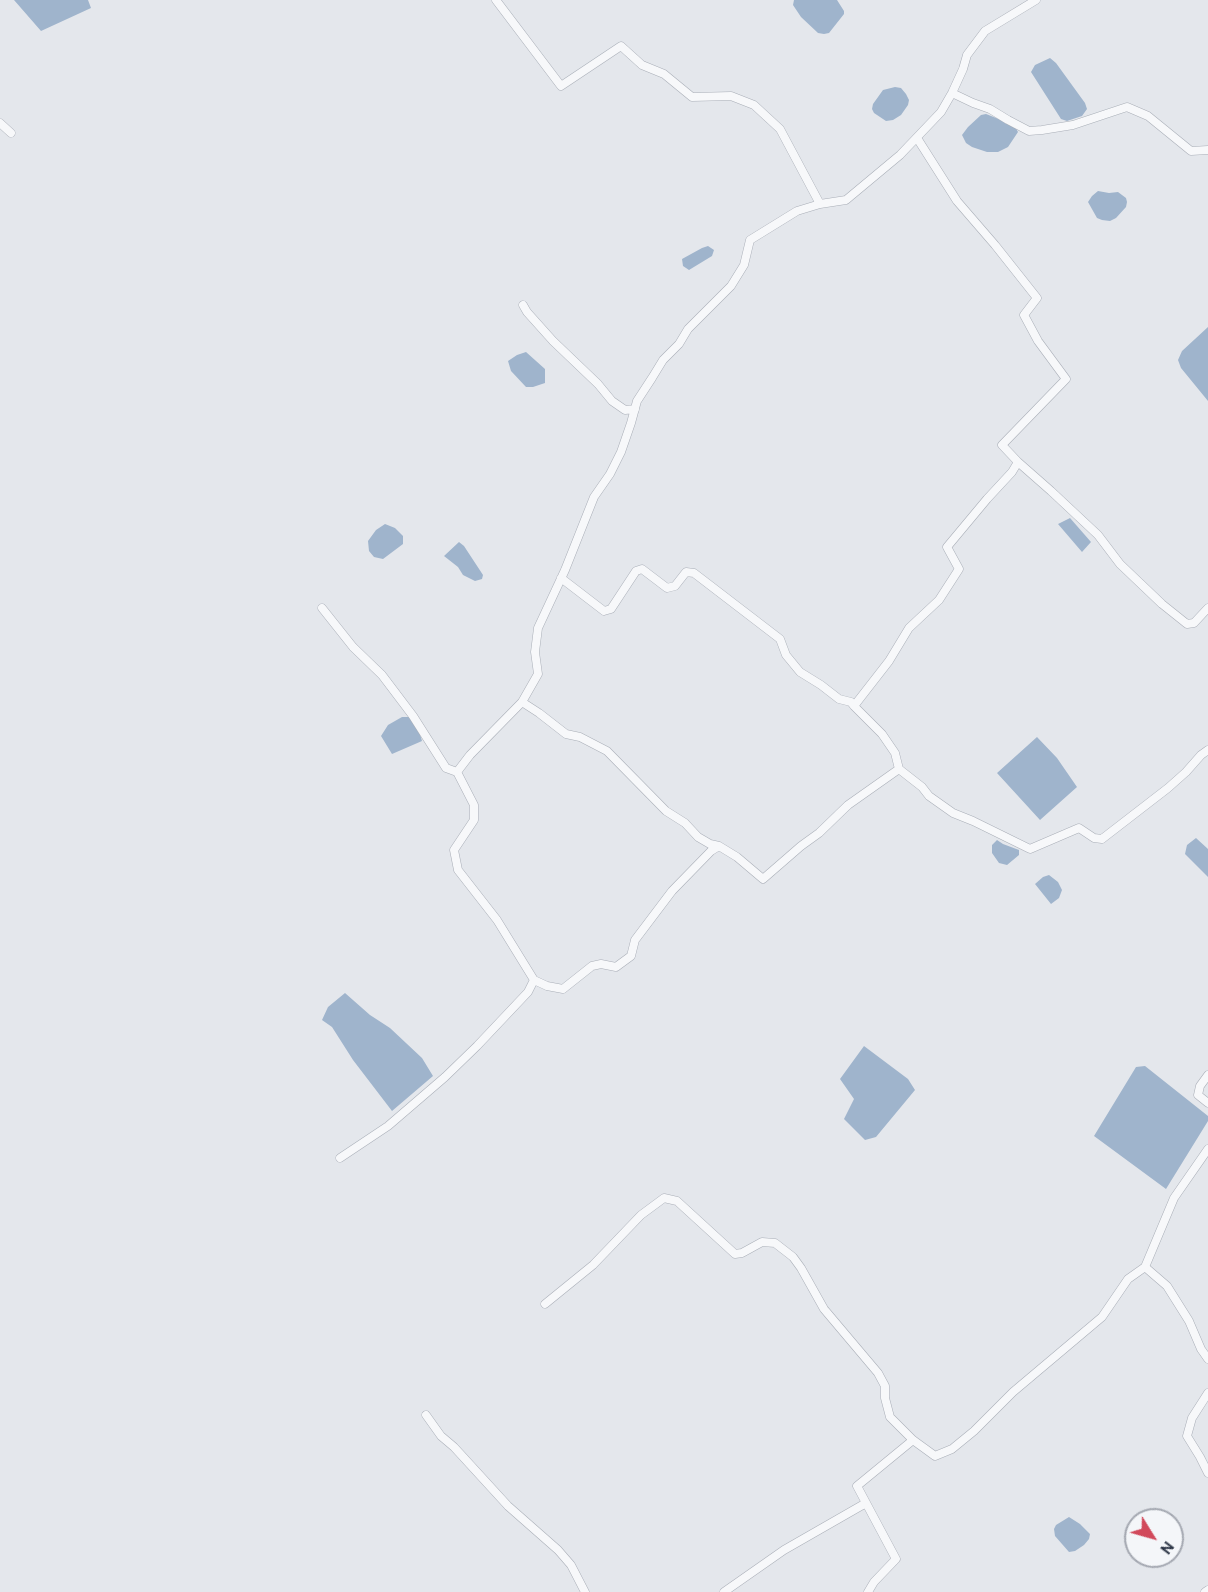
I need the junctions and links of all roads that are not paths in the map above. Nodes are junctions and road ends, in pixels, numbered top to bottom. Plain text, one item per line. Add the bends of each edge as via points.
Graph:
1 (496, 0) edge
2 (1036, 0) edge
3 (952, 93) junction
4 (0, 123) edge
5 (11, 133) dead end
6 (917, 138) junction
7 (1208, 150) edge
8 (820, 204) junction
9 (523, 305) dead end
10 (635, 409) junction
11 (1018, 462) junction
12 (561, 578) junction
13 (322, 608) dead end
14 (1208, 608) edge
15 (522, 702) junction
16 (854, 706) junction
17 (1208, 750) edge
18 (899, 769) junction
19 (457, 772) junction
20 (719, 846) junction
21 (534, 980) junction
22 (1208, 1075) edge
23 (1208, 1104) edge
24 (1208, 1149) edge
25 (340, 1158) dead end
26 (1145, 1267) junction
27 (545, 1304) dead end
28 (1208, 1359) edge
29 (1208, 1393) edge
30 (426, 1415) dead end
31 (913, 1440) junction
32 (1208, 1473) edge
33 (866, 1503) junction
34 (585, 1592) edge
35 (724, 1592) edge
36 (868, 1592) edge

1 - 8 street via 561,86 621,46 642,65 664,74 692,97 731,96 754,105 780,129
2 - 3 street via 985,31 967,55
3 - 6 street
3 - 7 street via 1029,131 1073,125 1126,107 1148,116 1191,151
4 - 5 street
6 - 8 street via 846,200
6 - 11 street via 957,201 1036,298 1024,315 1065,379 1002,445
8 - 10 street via 797,211 750,240 744,265 730,286 663,360
9 - 10 street via 612,400 625,410
10 - 12 street via 621,452 594,496
11 - 14 street via 1098,535 1120,564 1187,624 1194,623
11 - 16 street via 947,548 959,569 939,600 909,628
12 - 15 street via 538,628 538,674
12 - 16 street via 604,611 611,609 636,572 642,570 667,588 675,586 686,572 694,573 780,639 786,655 801,672
13 - 19 street via 382,675 446,768
15 - 19 street
15 - 20 street via 566,734 608,752 666,811 698,837
16 - 18 street via 882,734 895,753
17 - 18 street via 1168,788 1102,839 1079,828 1030,849 953,813
18 - 20 street via 848,805 763,879
19 - 21 street via 474,805 474,820 454,850 458,870 497,920
20 - 21 street via 672,891 635,940 631,956 616,967 592,966 564,989
21 - 25 street via 502,1021 445,1077 388,1126
22 - 23 street via 1198,1095
24 - 26 street via 1174,1198
26 - 28 street via 1167,1286
26 - 31 street via 1128,1279 1102,1317 952,1449 935,1456
27 - 31 street via 593,1264 641,1215 664,1198 677,1201 735,1254 768,1242 793,1257 824,1309 878,1373 885,1386 890,1417
29 - 32 street via 1192,1418 1187,1436
30 - 34 street via 508,1506 558,1550
31 - 33 street via 857,1486
33 - 35 street via 784,1550
33 - 36 street via 896,1559

